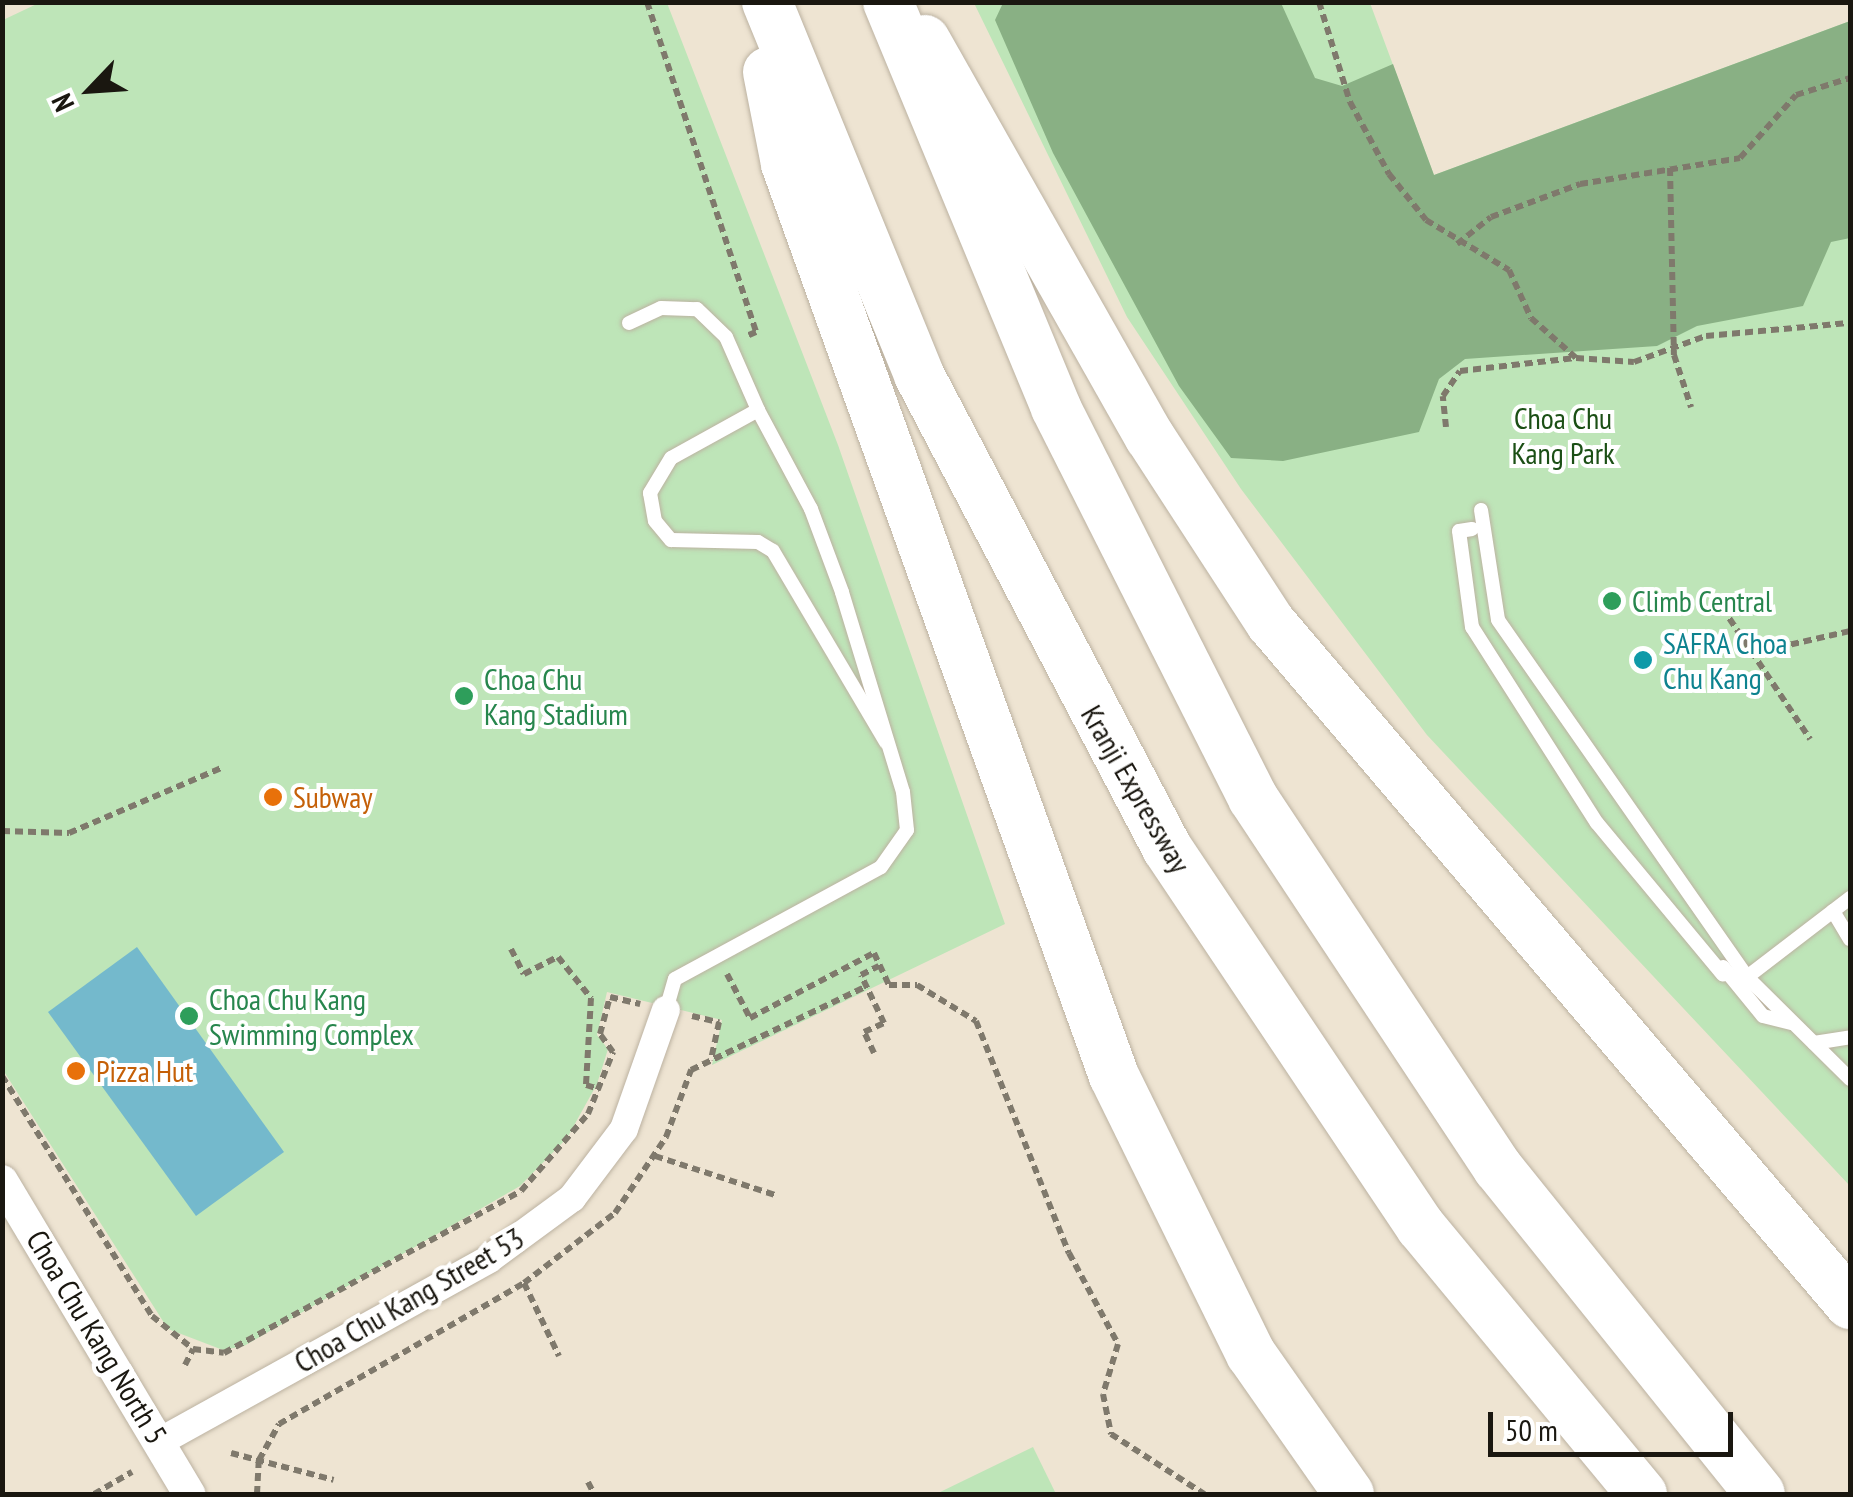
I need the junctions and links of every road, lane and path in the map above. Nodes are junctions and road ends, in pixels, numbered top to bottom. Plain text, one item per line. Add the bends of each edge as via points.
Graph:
1 (648, 2) edge
2 (754, 2) edge
3 (767, 2) edge
4 (888, 2) edge
5 (900, 2) edge
6 (1319, 2) edge
7 (1850, 78) edge
8 (1670, 168) junction
9 (1457, 244) junction
10 (1850, 322) edge
11 (629, 323) dead end
12 (730, 344) junction
13 (1674, 355) junction
14 (1576, 358) junction
15 (1691, 407) dead end
16 (758, 410) junction
17 (1446, 427) dead end
18 (1481, 510) dead end
19 (1472, 529) dead end
20 (1715, 597) dead end
21 (1850, 630) edge
22 (1753, 652) junction
23 (1810, 739) dead end
24 (886, 742) junction
25 (224, 767) dead end
26 (2, 831) edge
27 (1850, 898) edge
28 (1833, 911) junction
29 (1850, 940) edge
30 (511, 948) dead end
31 (718, 956) junction
32 (1724, 957) junction
33 (880, 966) junction
34 (1722, 975) junction
35 (1747, 978) junction
36 (867, 986) junction
37 (666, 1010) joint
38 (1794, 1024) junction
39 (1850, 1037) edge
40 (1814, 1043) junction
41 (874, 1053) dead end
42 (2, 1076) edge
43 (1850, 1079) edge
44 (655, 1156) junction
45 (2, 1181) edge
46 (778, 1196) dead end
47 (1799, 1246) junction
48 (1850, 1270) edge
49 (524, 1283) junction
50 (1850, 1304) edge
51 (193, 1349) junction
52 (559, 1356) dead end
53 (185, 1365) dead end
54 (161, 1441) junction
55 (231, 1453) dead end
56 (259, 1460) junction
57 (132, 1472) dead end
58 (334, 1480) dead end
59 (588, 1482) dead end
60 (94, 1494) edge
61 (190, 1494) edge
62 (257, 1494) edge
63 (594, 1494) edge
64 (1204, 1494) edge
65 (1350, 1494) edge
66 (1642, 1494) edge
67 (1760, 1494) edge

1 - 12 path via 756,332
2 - 65 highway via 786,164 1114,1076 1251,1354
3 - 66 highway, Kranji Expressway via 919,375 1167,848 1421,1227
4 - 67 highway via 1056,408 1253,798 1487,1153
5 - 47 highway via 967,100 1150,436 1271,622
6 - 9 path via 1350,102 1389,174
7 - 8 path via 1796,95 1740,158
8 - 9 path via 1580,184 1492,217
8 - 13 path
9 - 14 path via 1509,270 1531,318
10 - 13 path via 1706,336
11 - 12 lane via 678,304 714,321
12 - 16 lane
13 - 14 path
13 - 15 path
14 - 17 path via 1460,371 1444,396
16 - 24 lane via 811,508
16 - 24 lane via 656,474 655,521 671,540 758,542 773,551
18 - 32 lane via 1498,620
19 - 34 lane via 1459,531 1472,627 1597,824
20 - 22 path
21 - 22 path
22 - 23 path
24 - 31 lane via 903,792 900,850 823,904
25 - 26 path via 69,833
27 - 28 lane
28 - 29 lane
28 - 35 lane
30 - 51 path via 524,974 558,957 591,998 586,1084 599,1089 572,1140 521,1191 248,1348
31 - 33 path via 750,1018 874,953
31 - 37 lane via 675,979
32 - 34 lane
32 - 35 lane
33 - 36 path via 861,975
33 - 64 path via 889,985 917,985 976,1021 1069,1254 1118,1344 1103,1394 1111,1434
34 - 38 lane via 1763,1016
35 - 38 lane
36 - 41 path via 884,1022 864,1032
36 - 44 path via 690,1070
37 - 54 street, Choa Chu Kang Street 53 via 624,1129 572,1198 489,1259
38 - 40 lane
39 - 40 lane
40 - 43 lane
42 - 51 path via 152,1316
44 - 46 path
44 - 49 path via 615,1213
45 - 54 street, Choa Chu Kang North 5
47 - 48 highway
47 - 50 highway
49 - 52 path
49 - 56 path via 279,1424
51 - 53 path
54 - 61 street, Choa Chu Kang North 5
55 - 56 path
56 - 58 path
56 - 62 path
57 - 60 path
59 - 63 path

